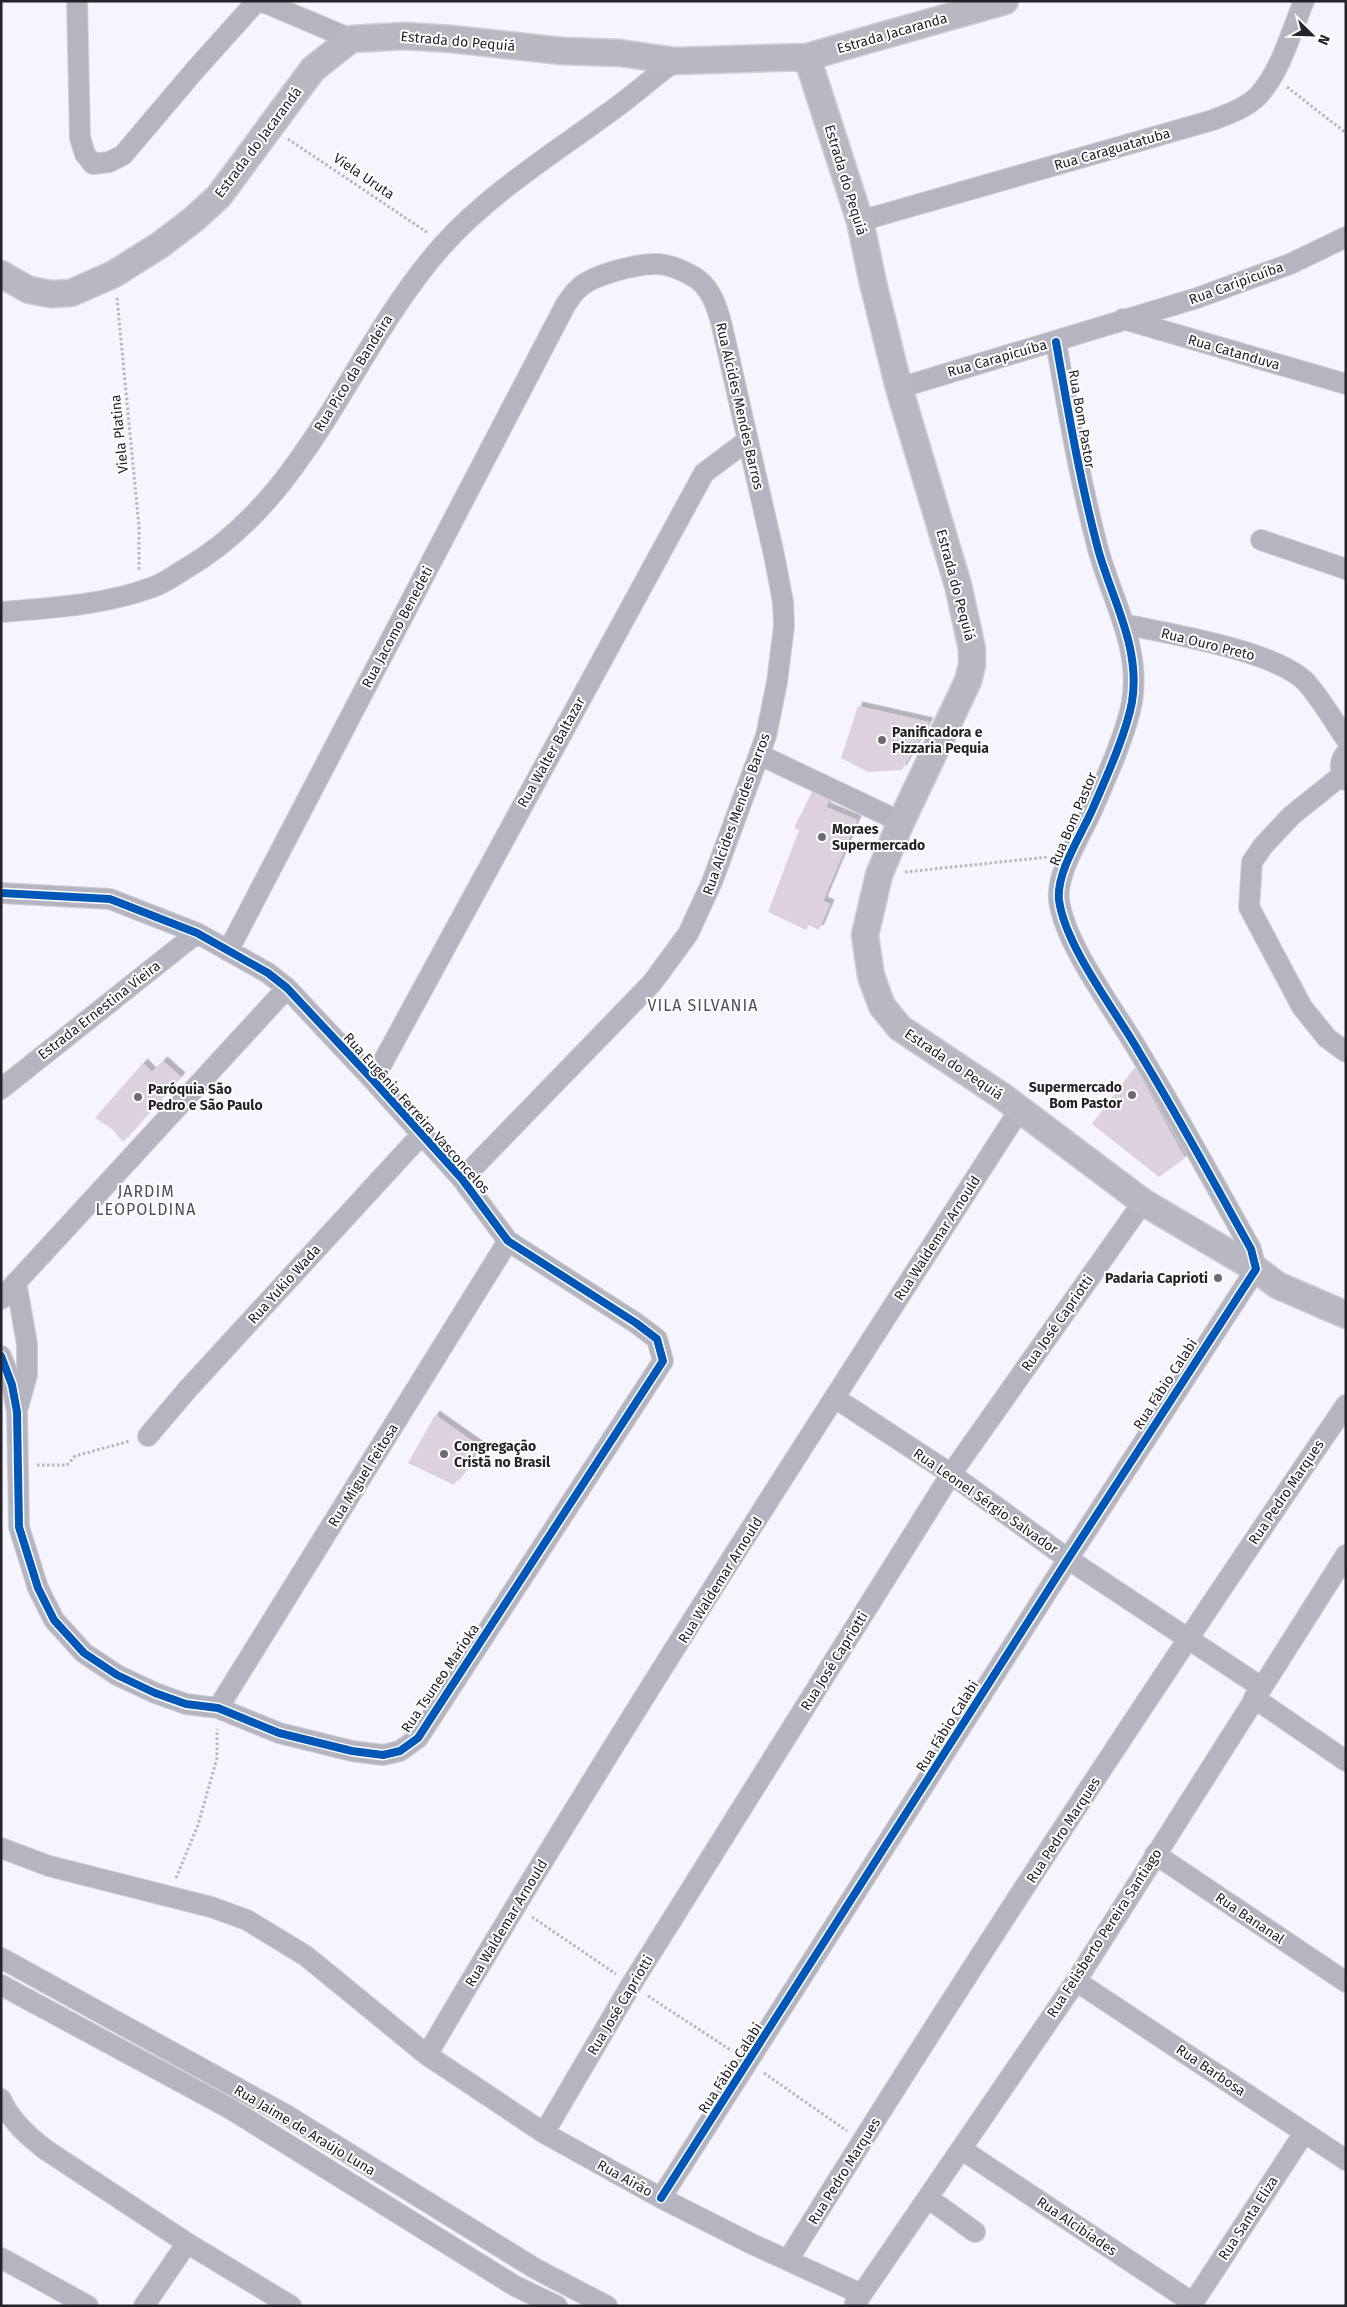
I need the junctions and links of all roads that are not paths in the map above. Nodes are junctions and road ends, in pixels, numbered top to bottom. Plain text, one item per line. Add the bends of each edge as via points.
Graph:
1 (77, 1) edge
2 (257, 1) edge
3 (261, 1) edge
4 (1005, 1) edge
5 (1304, 1) edge
6 (350, 39) junction
7 (807, 57) junction
8 (675, 61) junction
9 (860, 221) junction
10 (1346, 237) edge
11 (1, 274) edge
12 (566, 304) joint
13 (1123, 319) junction
14 (1056, 342) junction
15 (1346, 384) edge
16 (899, 388) junction
17 (748, 440) junction
18 (1261, 540) dead end
19 (1346, 570) edge
20 (1, 612) edge
21 (1124, 624) junction
22 (1346, 739) edge
23 (1346, 753) edge
24 (760, 754) junction
25 (1344, 777) edge
26 (902, 822) junction
27 (1, 893) edge
28 (197, 933) junction
29 (228, 951) junction
30 (287, 988) junction
31 (1346, 1052) edge
32 (373, 1080) junction
33 (1, 1089) edge
34 (1020, 1109) junction
35 (422, 1134) junction
36 (462, 1179) junction
37 (1143, 1202) junction
38 (508, 1241) junction
39 (1256, 1268) junction
40 (16, 1282) junction
41 (1, 1299) edge
42 (1346, 1315) edge
43 (636, 1323) joint
44 (1, 1356) edge
45 (834, 1398) junction
46 (1346, 1405) edge
47 (17, 1412) junction
48 (148, 1436) road end
49 (951, 1474) junction
50 (1346, 1556) edge
51 (1068, 1559) junction
52 (1186, 1639) junction
53 (1258, 1693) junction
54 (218, 1708) junction
55 (1346, 1761) edge
56 (1, 1848) edge
57 (1155, 1854) junction
58 (1, 1958) edge
59 (1076, 1980) junction
60 (1346, 1982) edge
61 (1, 1985) edge
62 (427, 2055) junction
63 (1, 2098) edge
64 (544, 2133) junction
65 (1304, 2133) junction
66 (961, 2149) junction
67 (1346, 2160) edge
68 (661, 2198) junction
69 (928, 2198) junction
70 (975, 2232) dead end
71 (187, 2243) junction
72 (1, 2258) edge
73 (788, 2260) junction
74 (857, 2300) edge
75 (1192, 2304) edge
76 (88, 2306) edge
77 (144, 2306) edge
78 (290, 2306) edge
79 (557, 2306) edge
80 (607, 2306) edge

1 - 2 street via 80,138 85,154 93,164 109,162 123,155
3 - 6 street
4 - 7 main road, Estrada Jacaranda
5 - 9 street, Rua Caraguatatuba via 1272,76 1257,97 1238,110 1213,120
6 - 8 main road, Estrada do Pequiá via 452,38
6 - 11 main road, Estrada do Jacarandá via 313,69 219,196 160,245 114,274 71,292 51,294 29,290
7 - 8 main road, Estrada do Pequiá
7 - 9 main road, Estrada do Pequiá
8 - 20 street, Rua Pico da Bandeira via 489,200 444,244 392,310 298,464 255,516 207,557 140,592 72,606
9 - 16 main road, Estrada do Pequiá
10 - 13 street, Rua Caripicuíba via 1290,264 1197,298
12 - 17 street, Rua Alcides Mendes Barros via 578,288 593,279 657,264 674,268 702,283 713,298 722,322
12 - 29 street, Rua Jacomo Benedeti
13 - 14 street, Rua Carapicuíba
13 - 15 street, Rua Catanduva
14 - 16 street, Rua Carapicuíba
14 - 21 street, Rua Bom Pastor via 1079,473 1099,552
16 - 26 main road, Estrada do Pequiá via 958,584 972,649 968,681
17 - 24 street, Rua Alcides Mendes Barros via 774,555 784,626 777,682
17 - 32 street, Rua Walter Baltazar via 704,473
18 - 19 street
21 - 22 street, Rua Ouro Preto via 1258,655 1291,672 1314,693
21 - 39 street, Rua Bom Pastor via 1133,655 1132,703 1093,808 1063,871 1059,898 1070,939 1140,1052 1251,1249
23 - 25 street via 1341,762
24 - 26 street
24 - 36 street, Rua Alcides Mendes Barros via 712,882 688,934 652,982
25 - 31 street via 1291,816 1263,846 1252,862 1249,907 1302,1007 1327,1038
26 - 34 main road, Estrada do Pequiá via 879,874 865,935 871,976 882,1006 900,1028
27 - 28 street, Rua Eugênia Ferreira Vasconcelos via 110,899
28 - 29 street, Rua Eugênia Ferreira Vasconcelos
28 - 33 street, Estrada Ernestina Vieira
29 - 30 street, Rua Eugênia Ferreira Vasconcelos via 268,973
30 - 32 street, Rua Eugênia Ferreira Vasconcelos
30 - 40 street
32 - 35 street, Rua Eugênia Ferreira Vasconcelos
34 - 37 main road, Estrada do Pequiá
34 - 45 street, Rua Waldemar Arnould
35 - 36 street, Rua Eugênia Ferreira Vasconcelos
35 - 48 street, Rua Yukio Wada
36 - 38 street, Rua Eugênia Ferreira Vasconcelos
37 - 39 main road, Estrada do Pequiá
37 - 49 street, Rua José Capriotti
38 - 43 street, Rua Eugênia Ferreira Vasconcelos
38 - 54 street, Rua Miguel Feitosa
39 - 42 main road, Estrada do Pequiá via 1283,1288
39 - 51 street, Rua Fábio Calabi
40 - 41 street
40 - 47 street, Rua Tsuneo Marioka via 27,1344 27,1375
43 - 54 street, Rua Tsuneo Marioka via 657,1339 663,1361 418,1738 392,1753 352,1751 279,1733
44 - 47 street, Rua Tsuneo Marioka via 12,1385
45 - 49 street, Rua Leonel Sérgio Salvador
45 - 62 street, Rua Waldemar Arnould via 520,1897
46 - 52 street, Rua Pedro Marques
47 - 54 street, Rua Tsuneo Marioka via 19,1527 38,1588 54,1620 84,1653 117,1675 186,1704
49 - 51 street, Rua Leonel Sérgio Salvador
49 - 64 street, Rua José Capriotti via 631,1984
50 - 53 street, Rua Felisberto Pereira Santiago
51 - 52 street, Rua Leonel Sérgio Salvador
51 - 68 street, Rua Fábio Calabi
52 - 53 street, Rua Leonel Sérgio Salvador
52 - 73 street, Rua Pedro Marques
53 - 55 street, Rua Leonel Sérgio Salvador
53 - 57 street, Rua Felisberto Pereira Santiago
56 - 62 street, Rua Airão via 49,1866 169,1896 247,1920 306,1956
57 - 59 street, Rua Felisberto Pereira Santiago
57 - 60 street, Rua Bananal
58 - 80 street, Rua Jaime de Araújo Luna via 288,2116 536,2269
59 - 65 street, Rua Barbosa
59 - 66 street, Rua Felisberto Pereira Santiago
61 - 79 street, Rua Jaime de Araújo Luna via 229,2108 515,2286
62 - 64 street, Rua Airão
63 - 71 street via 27,2135 46,2150
64 - 68 street, Rua Airão
65 - 67 street, Rua Barbosa
65 - 75 street, Rua Santa Eliza
66 - 69 street, Rua Felisberto Pereira Santiago
66 - 75 street, Rua Alcibíades
68 - 73 street, Rua Airão
69 - 70 street
69 - 74 street, Rua Felisberto Pereira Santiago
71 - 77 street
71 - 78 street
72 - 76 street
73 - 74 street, Rua Airão

